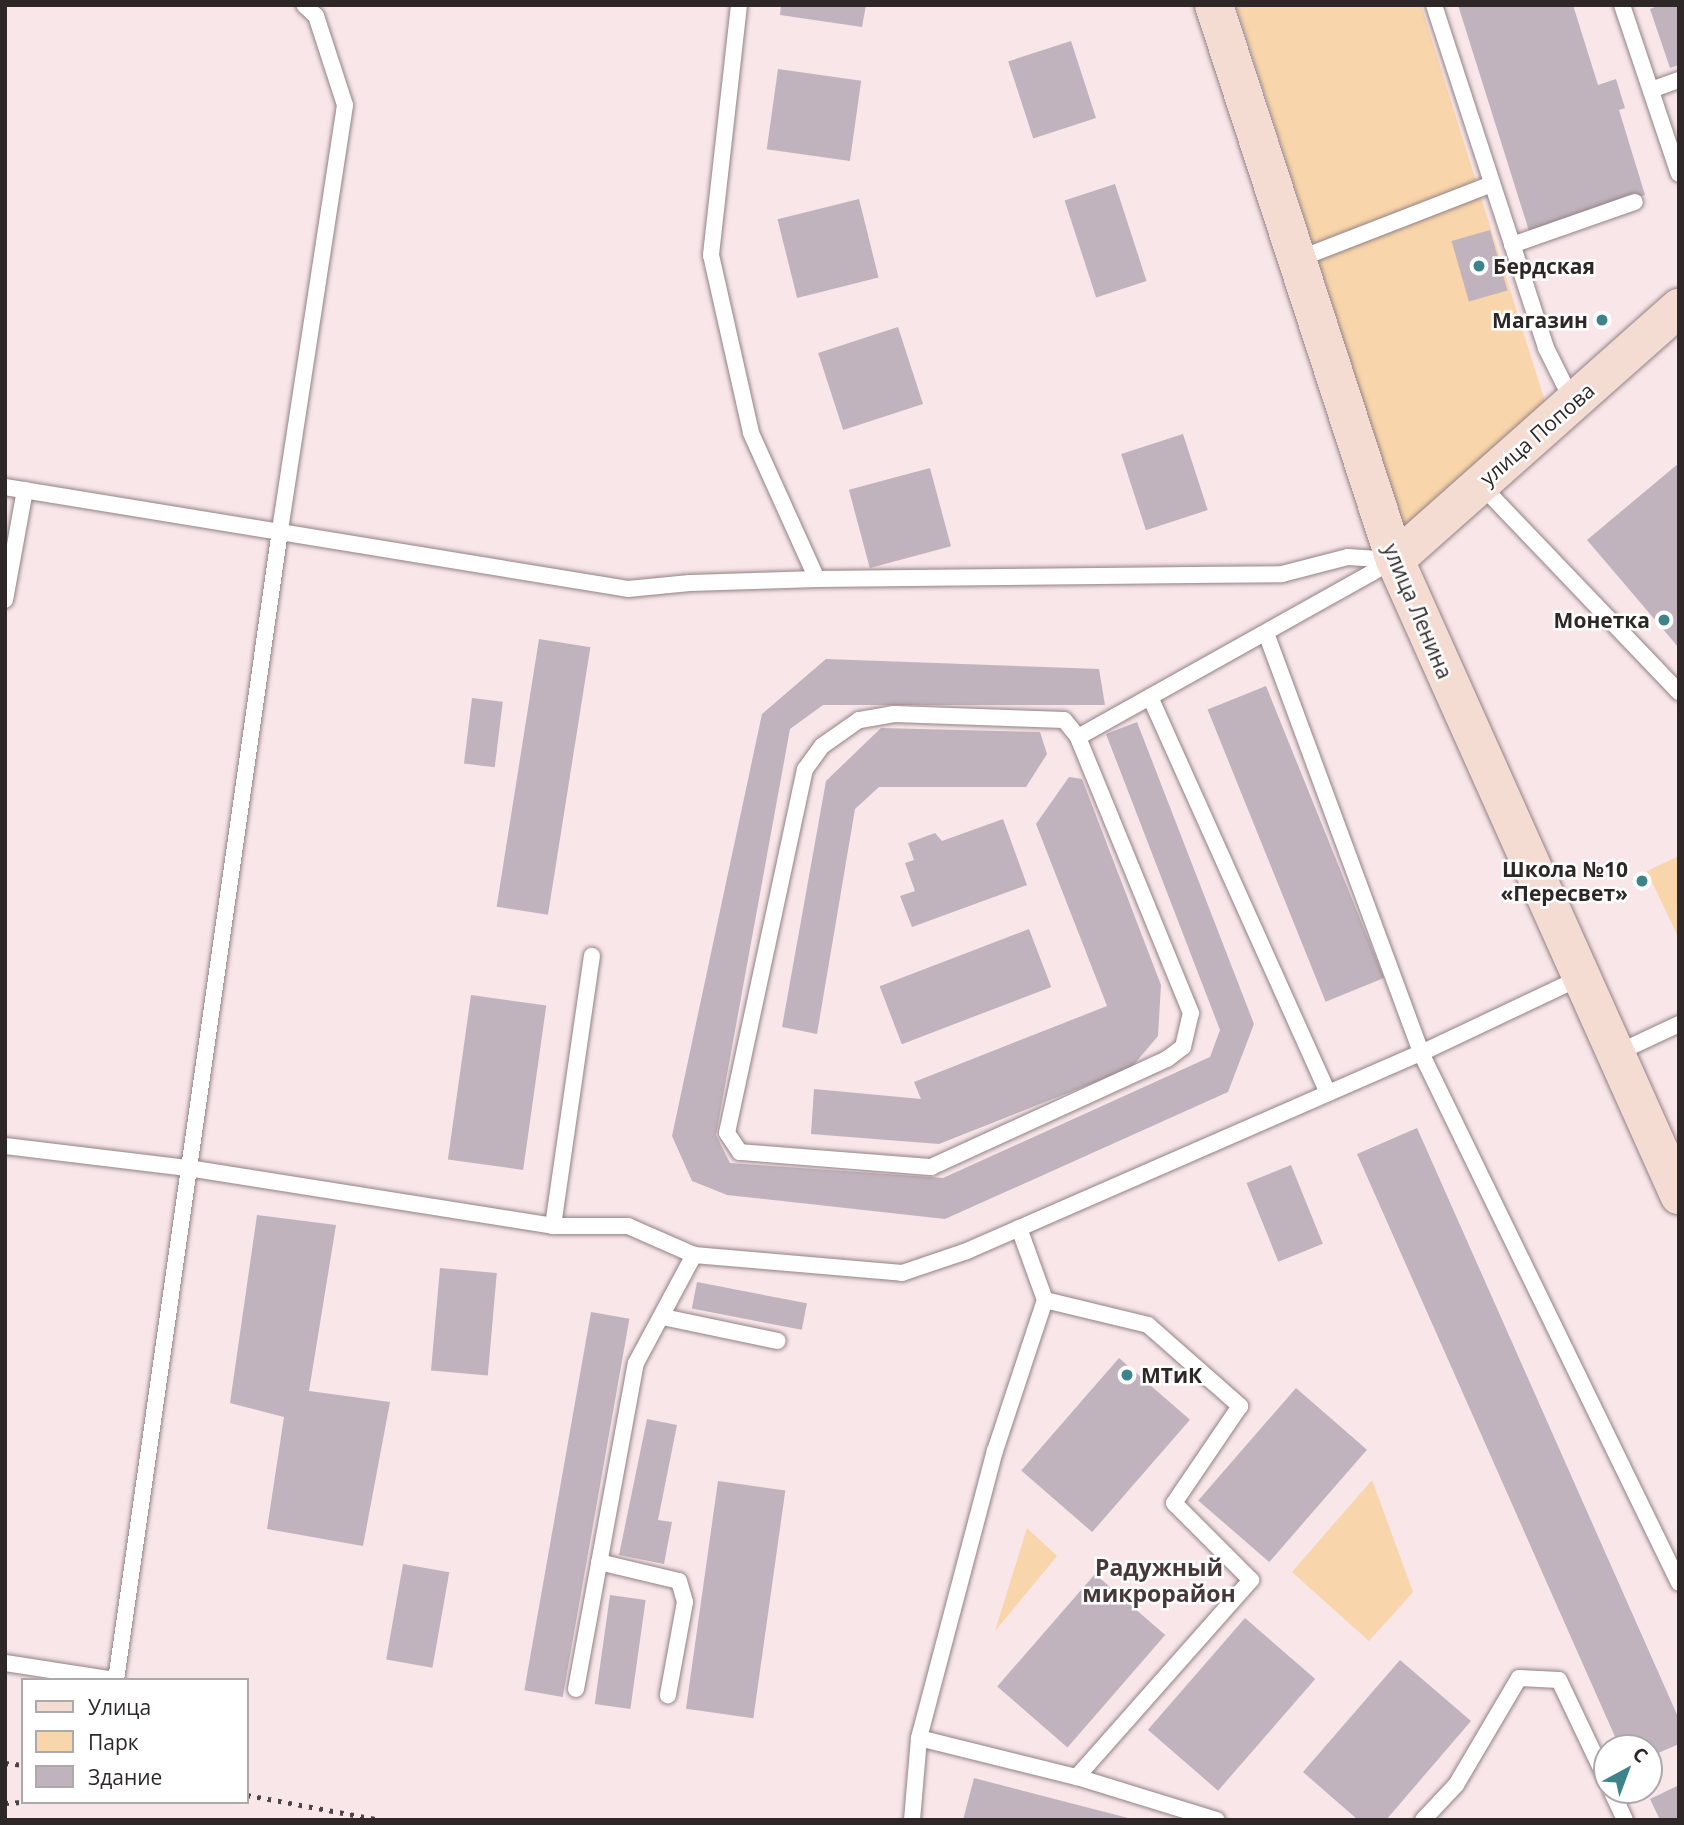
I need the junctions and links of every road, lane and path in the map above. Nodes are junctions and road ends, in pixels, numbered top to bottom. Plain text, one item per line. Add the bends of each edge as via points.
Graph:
1 (304, 5) edge
2 (739, 5) edge
3 (1214, 5) edge
4 (1434, 5) edge
5 (1622, 5) edge
6 (1679, 80) edge
7 (1650, 90) junction
8 (1679, 174) edge
9 (1492, 184) junction
10 (1636, 202) dead end
11 (1512, 245) junction
12 (1296, 260) junction
13 (1679, 308) edge
14 (1573, 402) junction
15 (1480, 484) junction
16 (5, 487) edge
17 (25, 490) junction
18 (280, 530) junction
19 (1395, 560) junction
20 (817, 579) junction
21 (5, 600) edge
22 (1266, 633) junction
23 (1679, 692) edge
24 (1150, 697) junction
25 (1078, 737) junction
26 (592, 956) dead end
27 (1580, 978) junction
28 (1679, 1024) edge
29 (1421, 1053) junction
30 (1615, 1054) junction
31 (1328, 1093) junction
32 (5, 1146) edge
33 (188, 1168) junction
34 (1679, 1195) edge
35 (553, 1226) junction
36 (1019, 1228) junction
37 (694, 1255) junction
38 (1045, 1300) junction
39 (663, 1317) junction
40 (778, 1341) dead end
41 (599, 1562) junction
42 (1679, 1583) edge
43 (5, 1663) edge
44 (103, 1678) edge
45 (116, 1678) edge
46 (576, 1689) dead end
47 (668, 1695) dead end
48 (919, 1738) junction
49 (1593, 1752) edge
50 (1077, 1777) junction
51 (1618, 1804) edge
52 (912, 1820) edge
53 (1217, 1820) edge
54 (1423, 1820) edge
55 (1625, 1820) edge

1 - 18 lane via 316,16 345,105
2 - 20 lane via 711,255 751,433
3 - 12 street, улица Ленина
4 - 9 lane
5 - 7 lane
6 - 7 lane
7 - 8 lane
9 - 11 lane
9 - 12 lane
10 - 11 lane
11 - 14 lane via 1546,348
12 - 19 street, улица Ленина
13 - 14 street, улица Попова
14 - 15 street, улица Попова
15 - 19 street, улица Попова
15 - 23 lane
16 - 17 lane
17 - 18 lane
17 - 21 lane
18 - 20 lane via 628,589
18 - 33 lane
19 - 20 lane via 1348,557 1282,574
19 - 22 lane
19 - 27 street, улица Ленина
22 - 24 lane
22 - 29 lane
24 - 25 lane
24 - 31 lane
25 - 25 lane via 1063,720 894,714 859,720 822,746 805,769 727,1133 740,1152 931,1167 1167,1059 1183,1047 1191,1013
26 - 35 lane
27 - 29 lane
27 - 30 street, улица Ленина
28 - 30 lane
29 - 31 lane
29 - 42 lane
30 - 34 street, улица Ленина
31 - 36 lane
32 - 33 lane
33 - 35 lane
33 - 45 lane
35 - 37 lane via 628,1226
36 - 37 lane via 902,1273
36 - 38 lane
37 - 39 lane
38 - 48 lane via 995,1451
38 - 50 lane via 1148,1325 1240,1406 1174,1503 1251,1580
39 - 40 lane
39 - 41 lane via 636,1363
41 - 46 lane
41 - 47 lane via 679,1581 685,1602
43 - 44 lane
48 - 50 lane
48 - 52 lane
49 - 54 lane via 1559,1680 1519,1678 1456,1786
50 - 53 lane
51 - 55 lane

